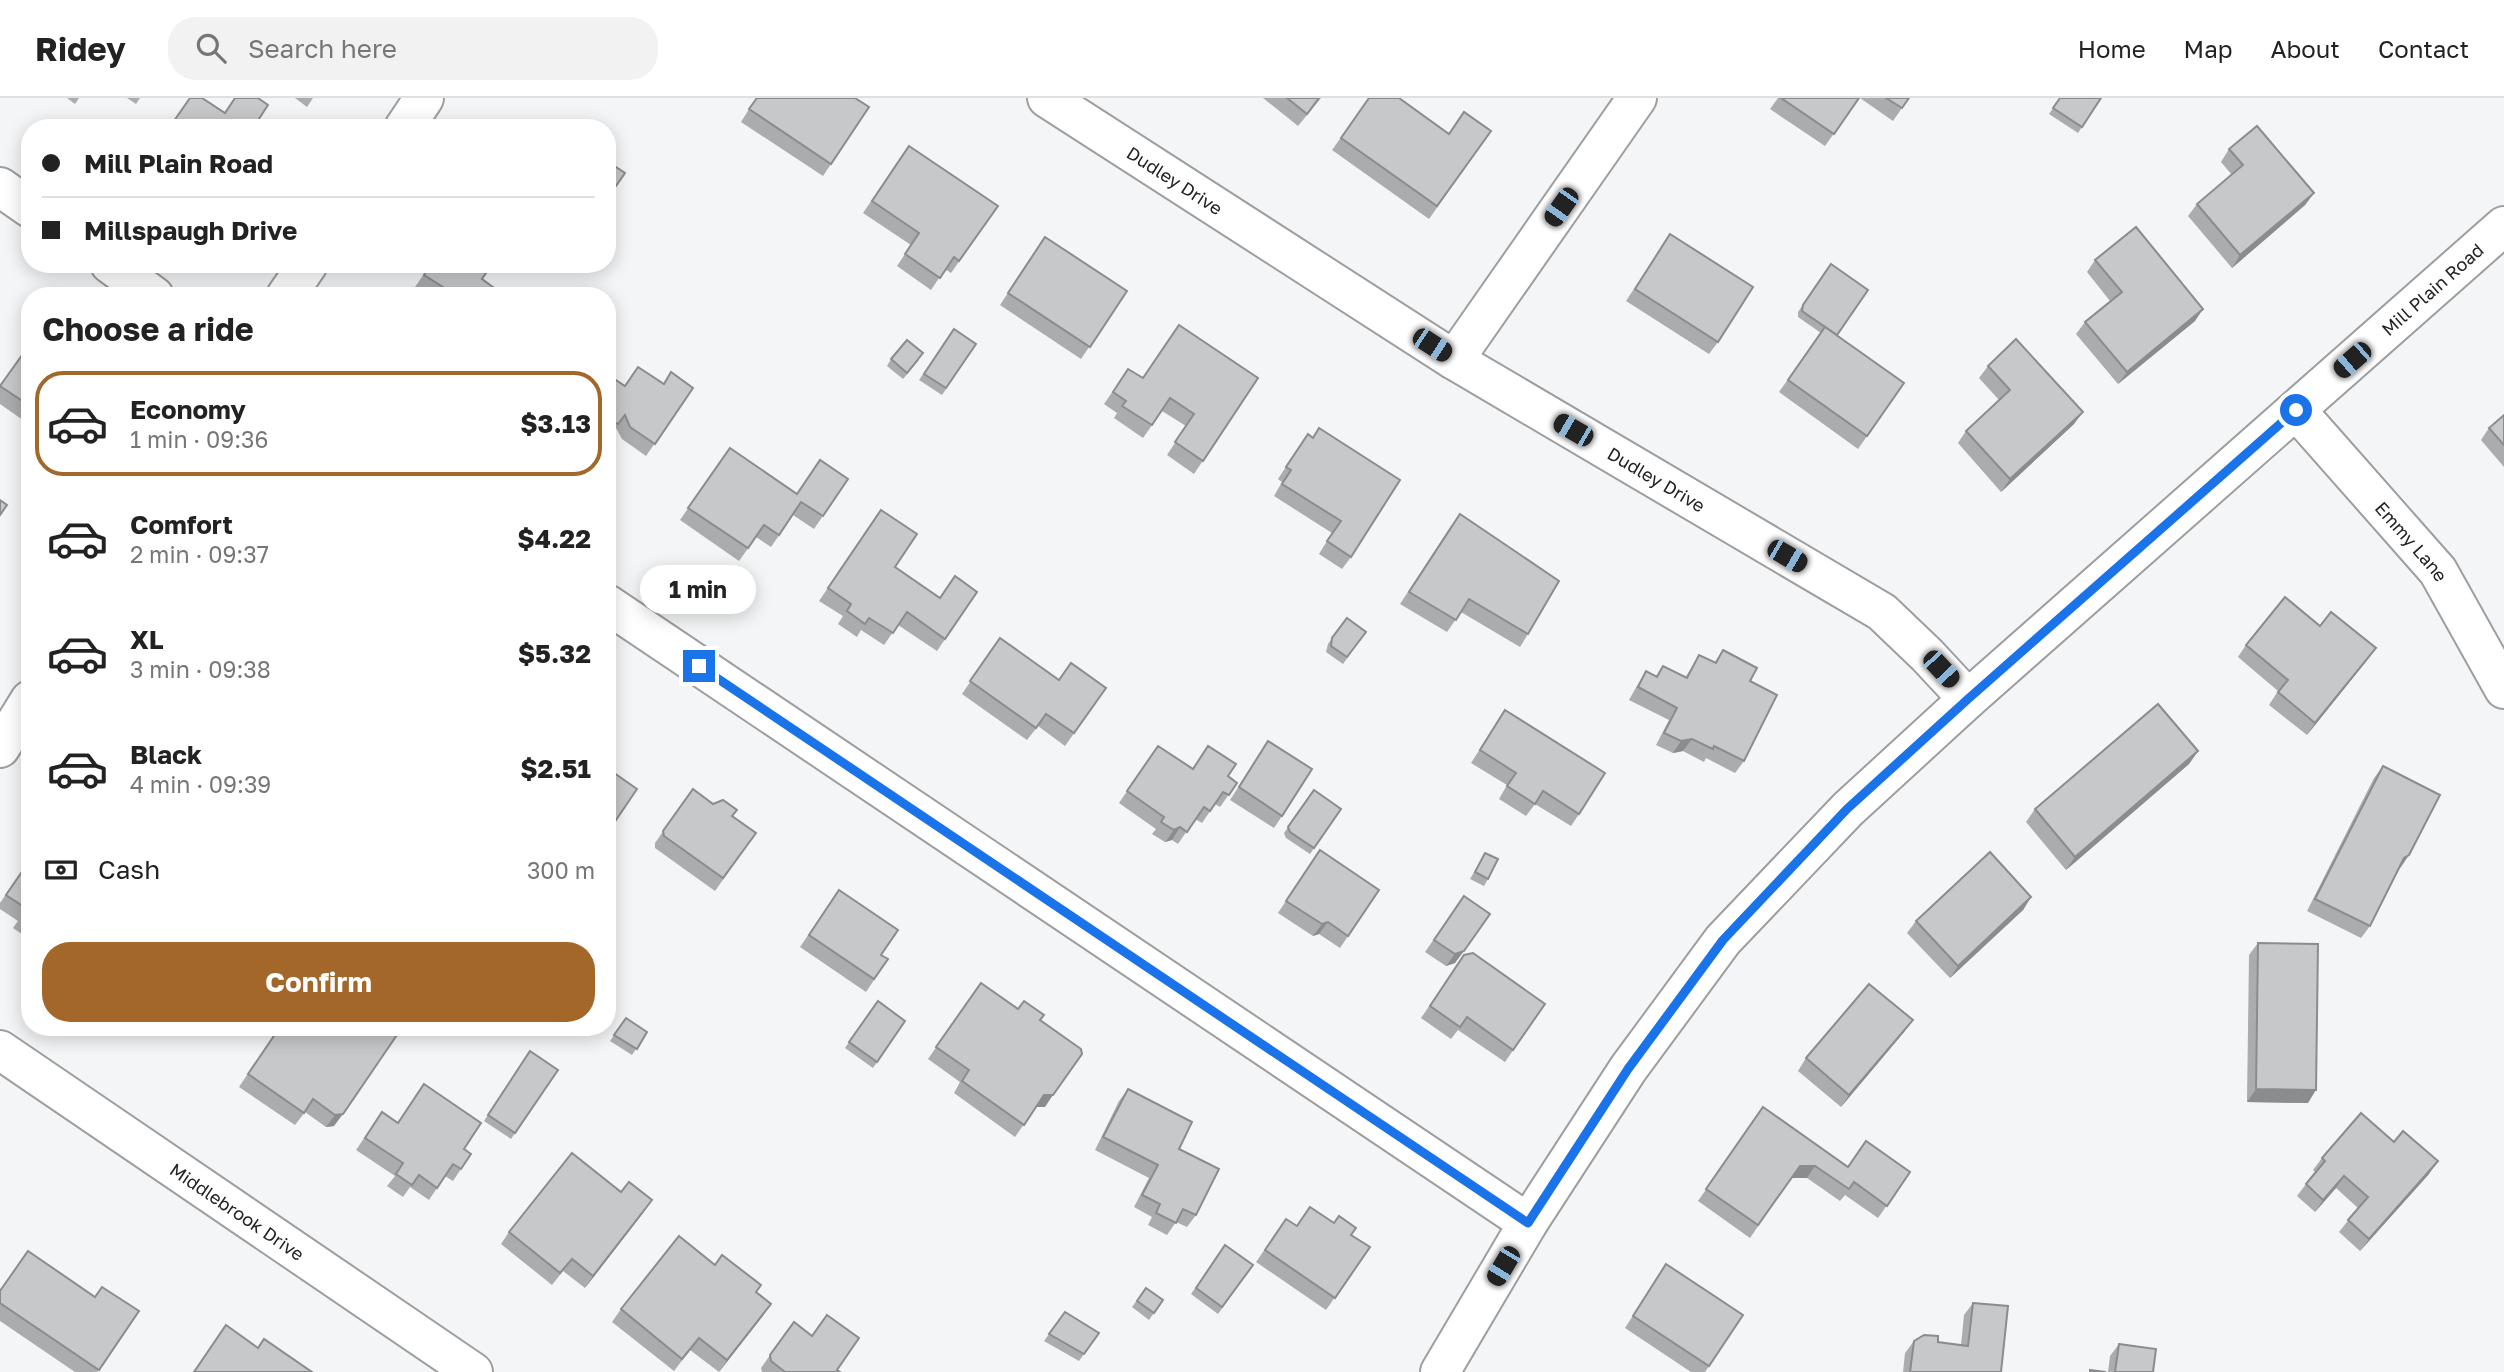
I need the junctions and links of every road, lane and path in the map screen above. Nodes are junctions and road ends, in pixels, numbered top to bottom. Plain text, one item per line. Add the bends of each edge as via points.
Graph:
1 (424, 98) edge
2 (1048, 98) edge
3 (1637, 98) edge
4 (410, 119) edge
5 (0, 187) edge
6 (21, 202) edge
7 (2504, 226) edge
8 (122, 273) edge
9 (142, 287) edge
10 (1454, 360) junction
11 (2296, 410) junction
12 (616, 610) edge
13 (2504, 689) edge
14 (1968, 699) junction
15 (21, 714) edge
16 (0, 748) edge
17 (0, 1050) edge
18 (1528, 1223) junction
19 (474, 1372) edge
20 (1440, 1372) edge

1 - 4 street
2 - 10 street, Dudley Drive
3 - 10 street
5 - 6 street
7 - 11 street, Mill Plain Road
8 - 9 street
10 - 14 street, Dudley Drive via 1882,612
11 - 13 street, Emmy Lane via 2438,571
11 - 14 street, Mill Plain Road
12 - 18 street
14 - 18 street, Mill Plain Road via 1847,809 1723,940 1628,1069
15 - 16 street
17 - 19 street, Middlebrook Drive
18 - 20 street, Mill Plain Road

